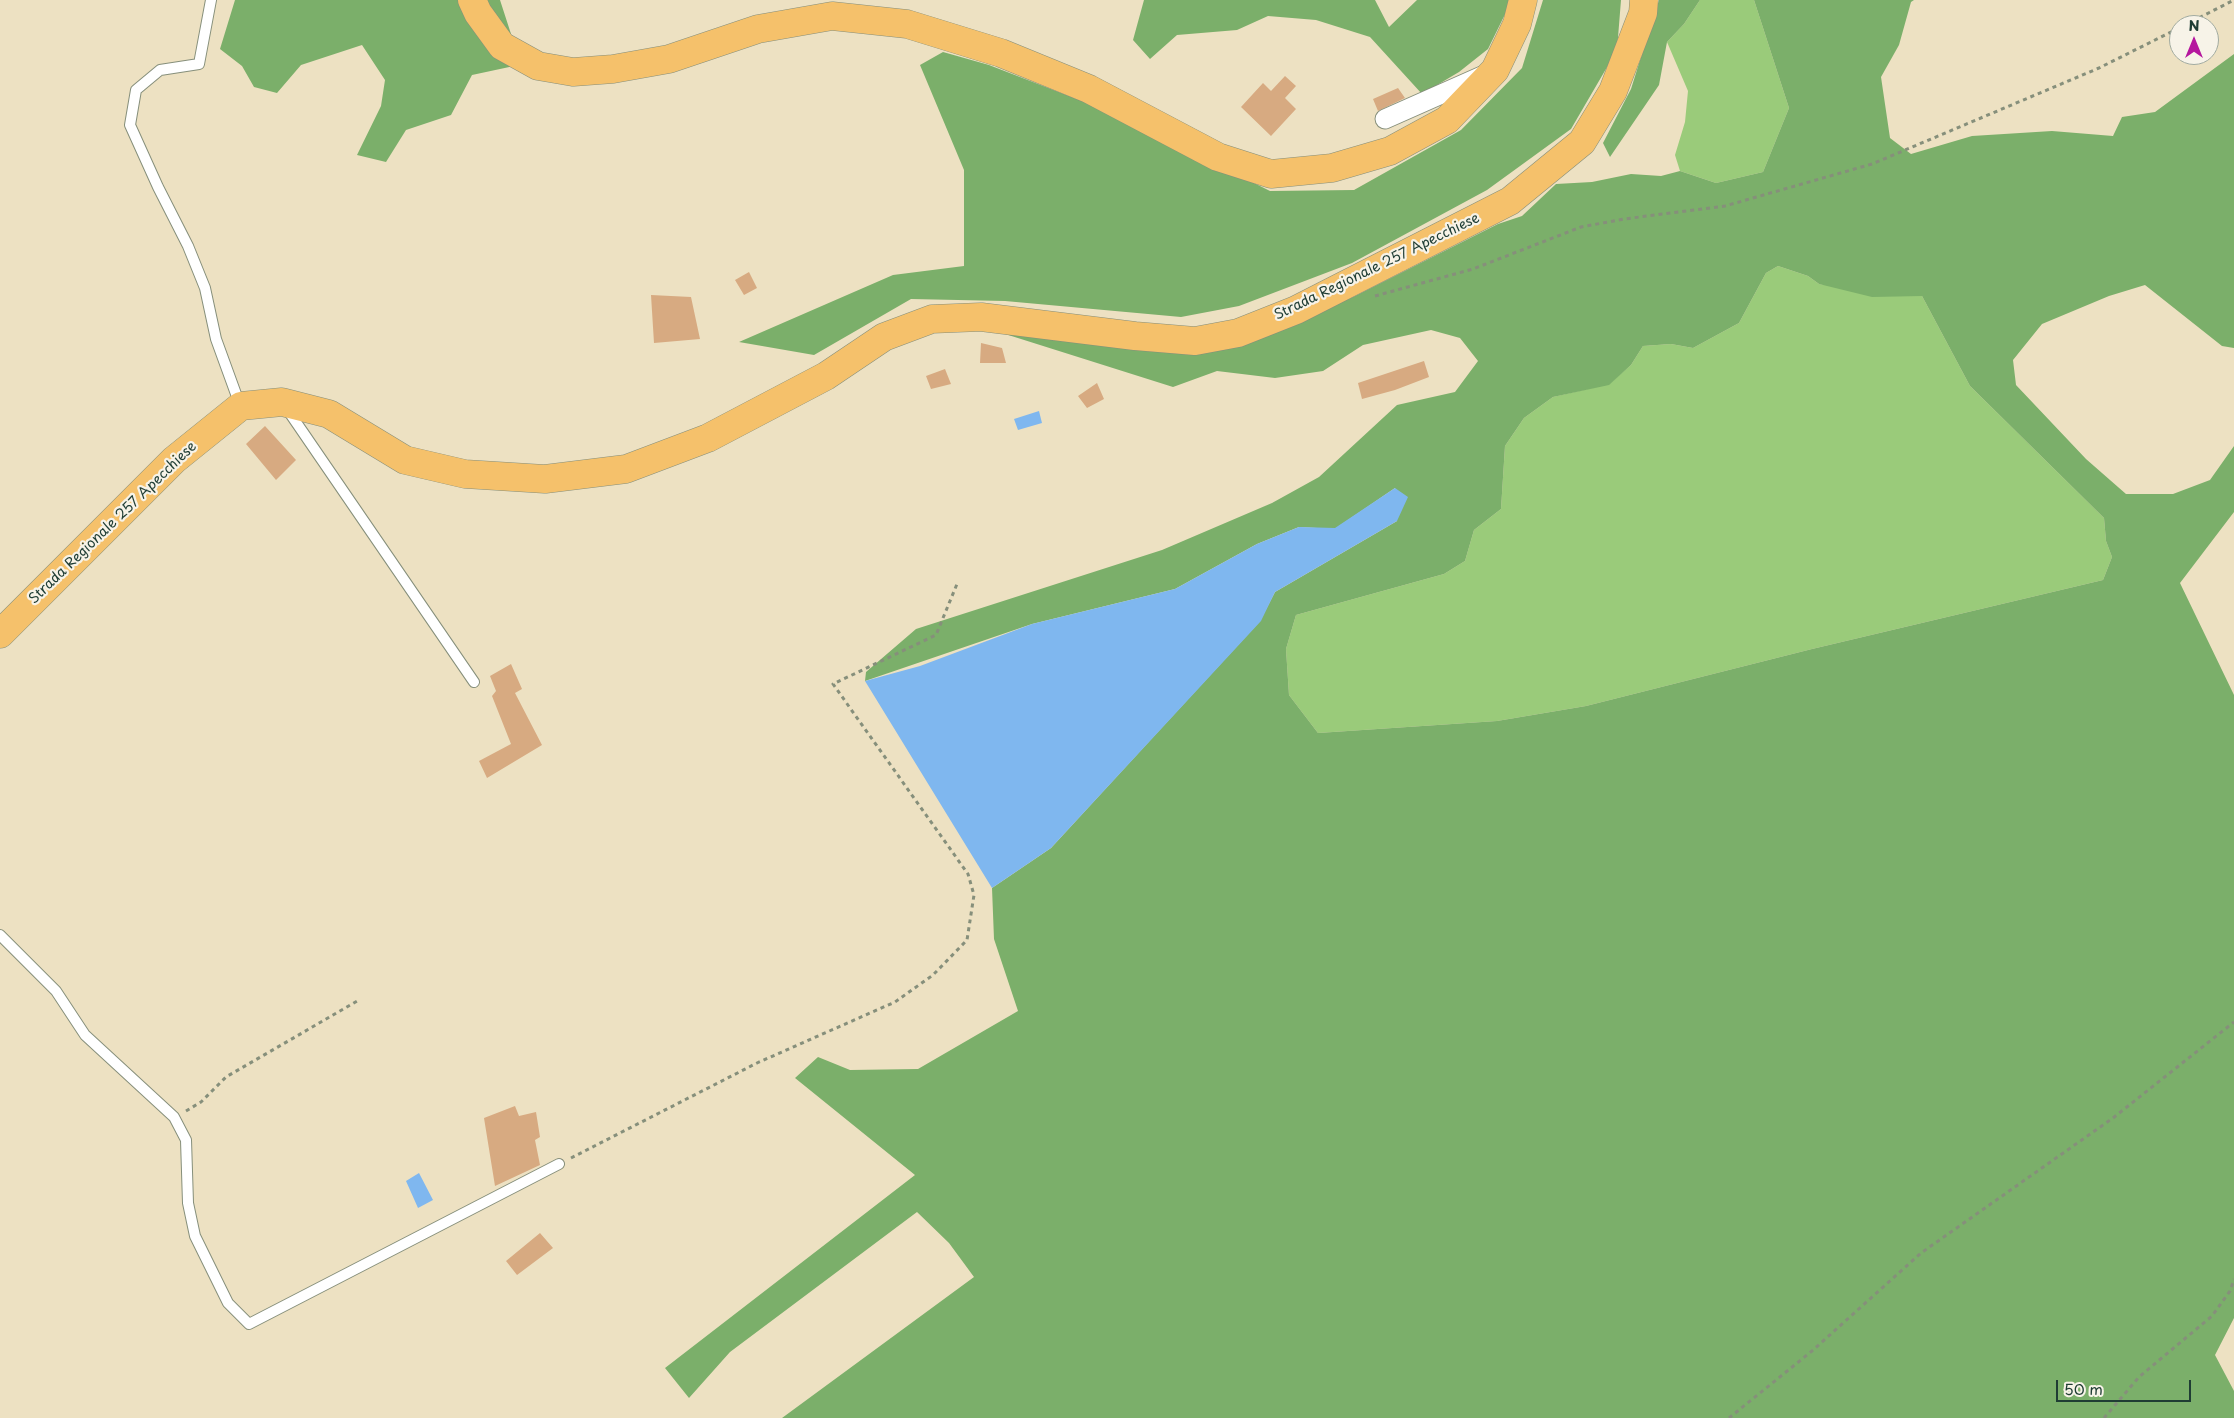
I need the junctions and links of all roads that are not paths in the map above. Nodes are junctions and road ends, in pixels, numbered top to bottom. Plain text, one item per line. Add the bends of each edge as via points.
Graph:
1 (211, 0) edge
2 (472, 0) edge
3 (1523, 0) edge
4 (1644, 0) edge
5 (1495, 70) junction
6 (1385, 119) dead end
7 (282, 402) junction
8 (241, 406) junction
9 (0, 634) edge
10 (474, 682) dead end
11 (0, 935) edge
12 (559, 1164) road end

1 - 8 lane via 199,64 160,70 136,90 130,125 192,254 205,288 216,339
2 - 5 main road via 478,14 502,46 538,66 573,72 669,59 758,29 832,16 907,24 1000,53 1089,89 1218,157 1271,174 1332,168 1390,151 1447,120
3 - 5 main road via 1517,24
4 - 7 main road, Strada Regionale 257 Apecchiese via 1643,12 1613,91 1582,142 1510,201 1296,310 1238,333 1194,341 981,317 932,319 884,337 826,376 708,438 626,469 545,479 465,474 406,460 329,414
5 - 6 street
7 - 8 main road, Strada Regionale 257 Apecchiese
7 - 10 lane
8 - 9 main road, Strada Regionale 257 Apecchiese via 174,460
11 - 12 lane via 56,991 85,1035 174,1117 186,1140 188,1203 195,1236 228,1303 249,1324

